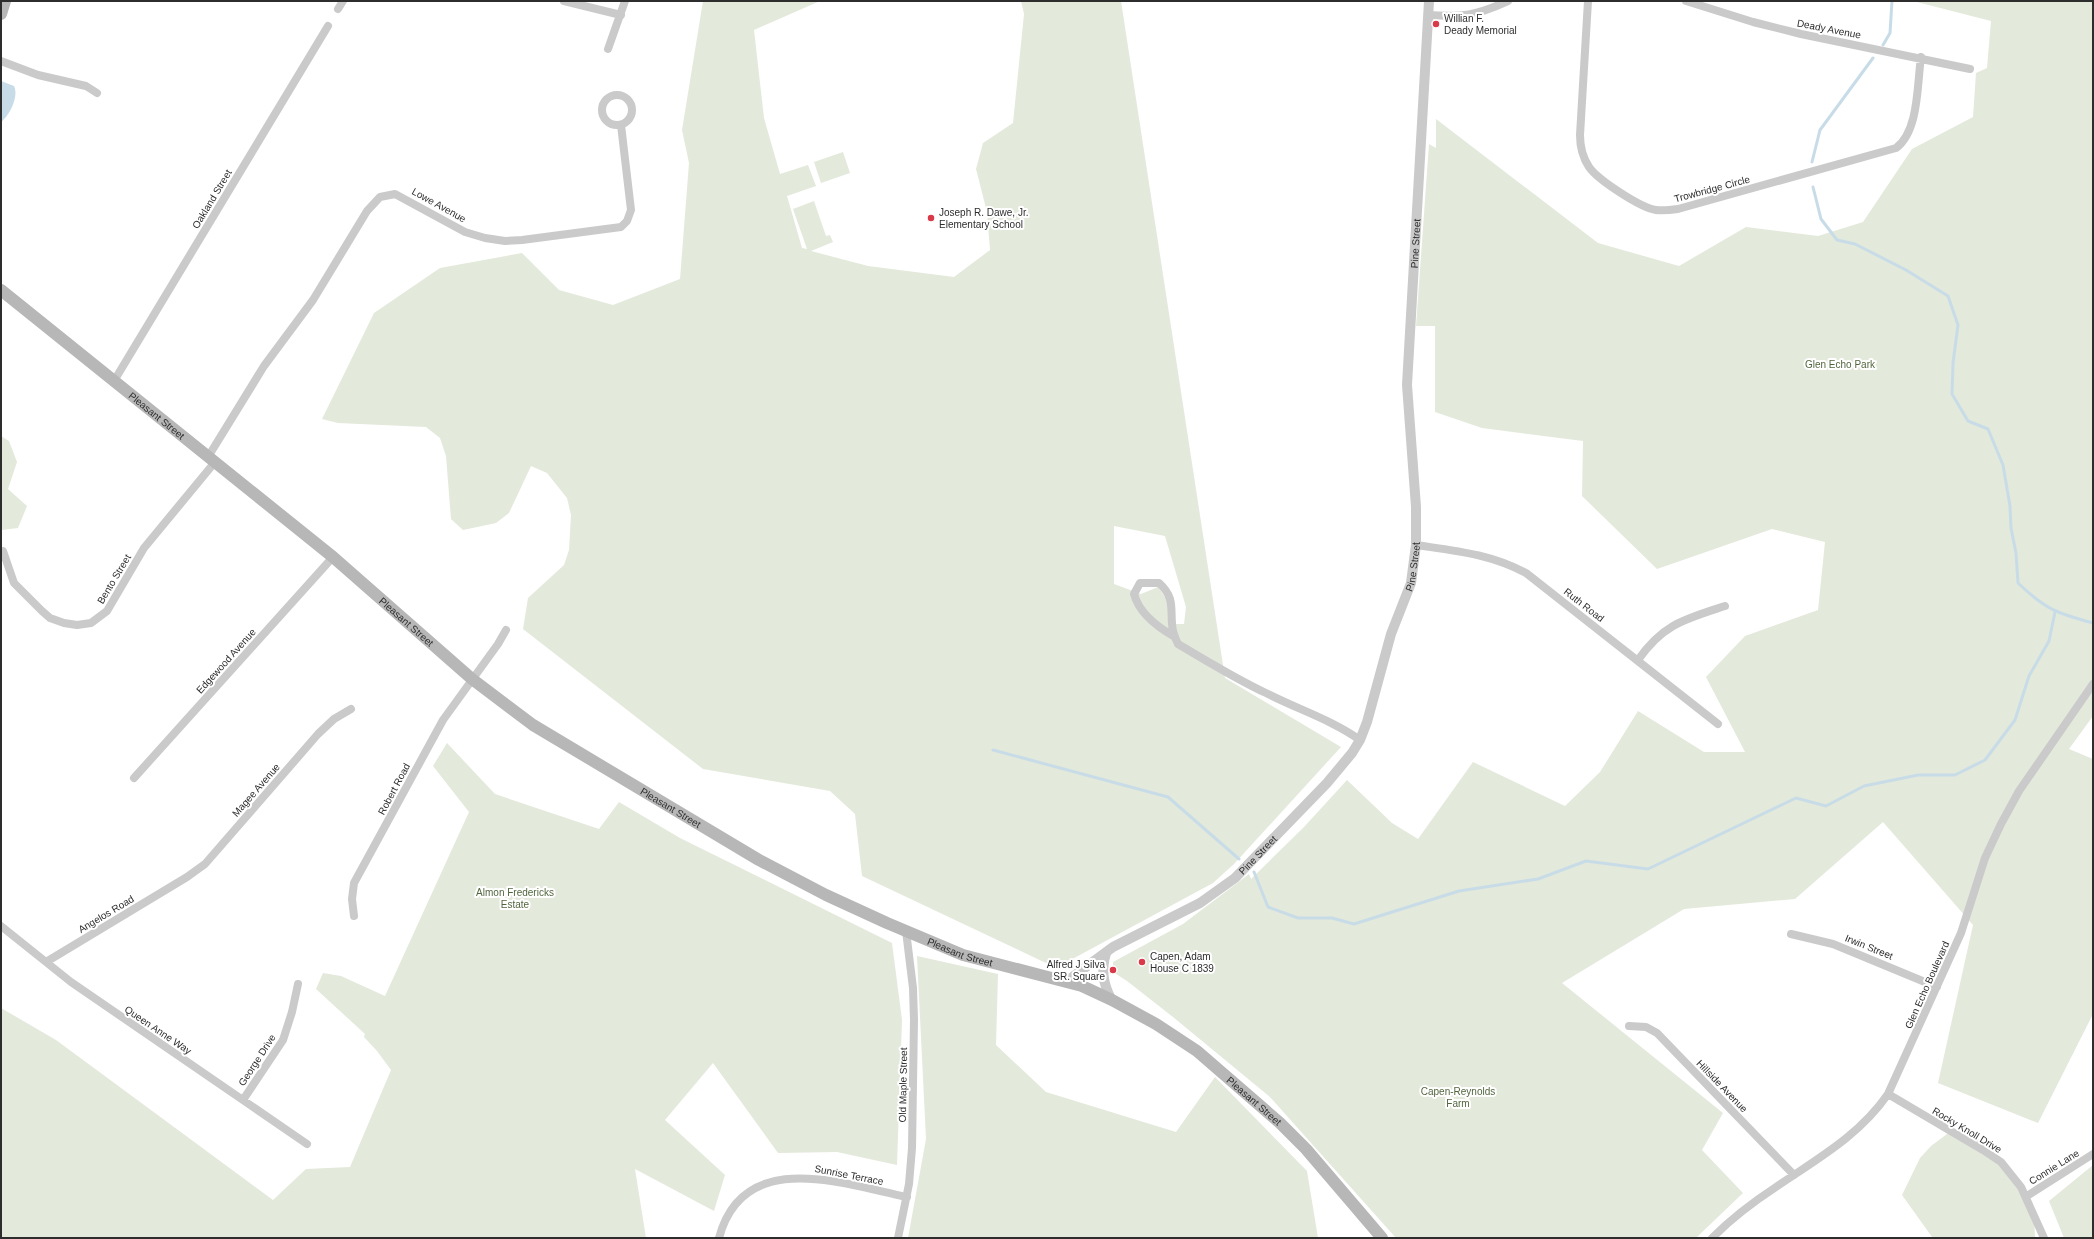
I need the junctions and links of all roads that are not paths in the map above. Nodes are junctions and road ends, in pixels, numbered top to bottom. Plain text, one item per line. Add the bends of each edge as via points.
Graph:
1 (5, 1) edge
2 (343, 1) edge
3 (564, 1) edge
4 (625, 1) edge
5 (1429, 1) edge
6 (1508, 1) edge
7 (1588, 1) edge
8 (1686, 1) edge
9 (338, 9) dead end
10 (1, 14) edge
11 (620, 15) junction
12 (1428, 15) junction
13 (328, 26) dead end
14 (608, 49) dead end
15 (1921, 57) junction
16 (1, 61) edge
17 (1970, 69) dead end
18 (97, 93) dead end
19 (621, 125) dead end
20 (1, 290) edge
21 (114, 381) junction
22 (211, 459) junction
23 (1416, 546) junction
24 (3, 551) dead end
25 (333, 557) junction
26 (1725, 606) dead end
27 (506, 630) dead end
28 (1175, 637) junction
29 (1638, 660) junction
30 (472, 679) junction
31 (2093, 684) edge
32 (351, 709) dead end
33 (1718, 724) dead end
34 (1360, 740) junction
35 (134, 778) dead end
36 (176, 883) joint
37 (354, 916) dead end
38 (1, 926) edge
39 (906, 931) junction
40 (1791, 934) dead end
41 (1106, 952) junction
42 (46, 962) junction
43 (1067, 981) junction
44 (298, 984) dead end
45 (1937, 987) junction
46 (1111, 999) junction
47 (1629, 1026) dead end
48 (1888, 1094) junction
49 (243, 1100) junction
50 (307, 1144) dead end
51 (2093, 1154) edge
52 (1794, 1175) junction
53 (2026, 1196) junction
54 (907, 1197) junction
55 (719, 1238) edge
56 (898, 1238) edge
57 (1382, 1238) edge
58 (1712, 1238) edge
59 (2044, 1238) edge

1 - 10 main road
2 - 9 street
3 - 11 street
4 - 11 street
5 - 12 street, Pine Street
6 - 12 street via 1466,16
7 - 15 street, Trowbridge Circle via 1581,150 1590,168 1599,177 1641,204 1657,210 1678,209 1896,148 1906,138 1912,125
8 - 15 street, Deady Avenue via 1801,34
11 - 14 street
12 - 23 street, Pine Street via 1407,385
13 - 21 street, Oakland Street
15 - 17 street, Deady Avenue
16 - 18 street via 38,75 82,84
19 - 22 street, Lowe Avenue via 631,210 627,221 620,227 522,240 496,240 465,232 399,195 385,195 376,200 313,300 264,366
20 - 21 main road, Pleasant Street
21 - 22 main road, Pleasant Street
22 - 24 street, Bento Street via 144,548 107,611 91,623 64,624 50,618 14,583
22 - 25 main road, Pleasant Street
23 - 29 street, Ruth Road via 1474,554 1505,562 1547,588
23 - 34 street, Pine Street via 1411,583 1393,630
25 - 30 main road, Pleasant Street
25 - 35 street, Edgewood Avenue
26 - 29 street via 1693,616 1661,632
27 - 30 street, Robert Road
28 - 28 street via 1165,632 1140,610 1134,594 1140,583 1159,583 1165,588 1173,608
28 - 34 street via 1178,644 1219,669 1345,729
29 - 33 street, Ruth Road
30 - 37 street, Robert Road via 443,720 354,883
30 - 39 main road, Pleasant Street via 539,730 752,856 826,895
31 - 45 street, Glen Echo Boulevard via 2019,791 2001,824 1985,858 1963,927
32 - 36 street, Magee Avenue via 334,719 318,734 205,864
34 - 41 street, Pine Street via 1327,784 1225,887 1200,903
36 - 42 street, Angelos Road
38 - 42 street, Queen Anne Way
39 - 43 main road, Pleasant Street via 963,955
39 - 54 street, Old Maple Street via 914,1020 912,1148
40 - 45 street, Irwin Street via 1833,944
41 - 43 street, Pine Street
41 - 46 street via 1103,978
42 - 49 street, Queen Anne Way via 71,982
43 - 46 main road, Pleasant Street
44 - 49 street, George Drive via 284,1040
45 - 48 street, Glen Echo Boulevard
46 - 57 main road, Pleasant Street via 1197,1051 1259,1104 1306,1149
47 - 52 street, Hillside Avenue via 1646,1027 1657,1033
48 - 52 street, Glen Echo Boulevard via 1877,1110 1851,1135
48 - 53 street, Rocky Knoll Drive via 1993,1156 2009,1170
49 - 50 street, Queen Anne Way
51 - 53 street, Connie Lane
52 - 58 street, Glen Echo Boulevard via 1756,1201
53 - 59 street, Rocky Knoll Drive
54 - 55 street, Sunrise Terrace via 812,1178 781,1179 760,1186 744,1197 729,1215
54 - 56 street, Old Maple Street

